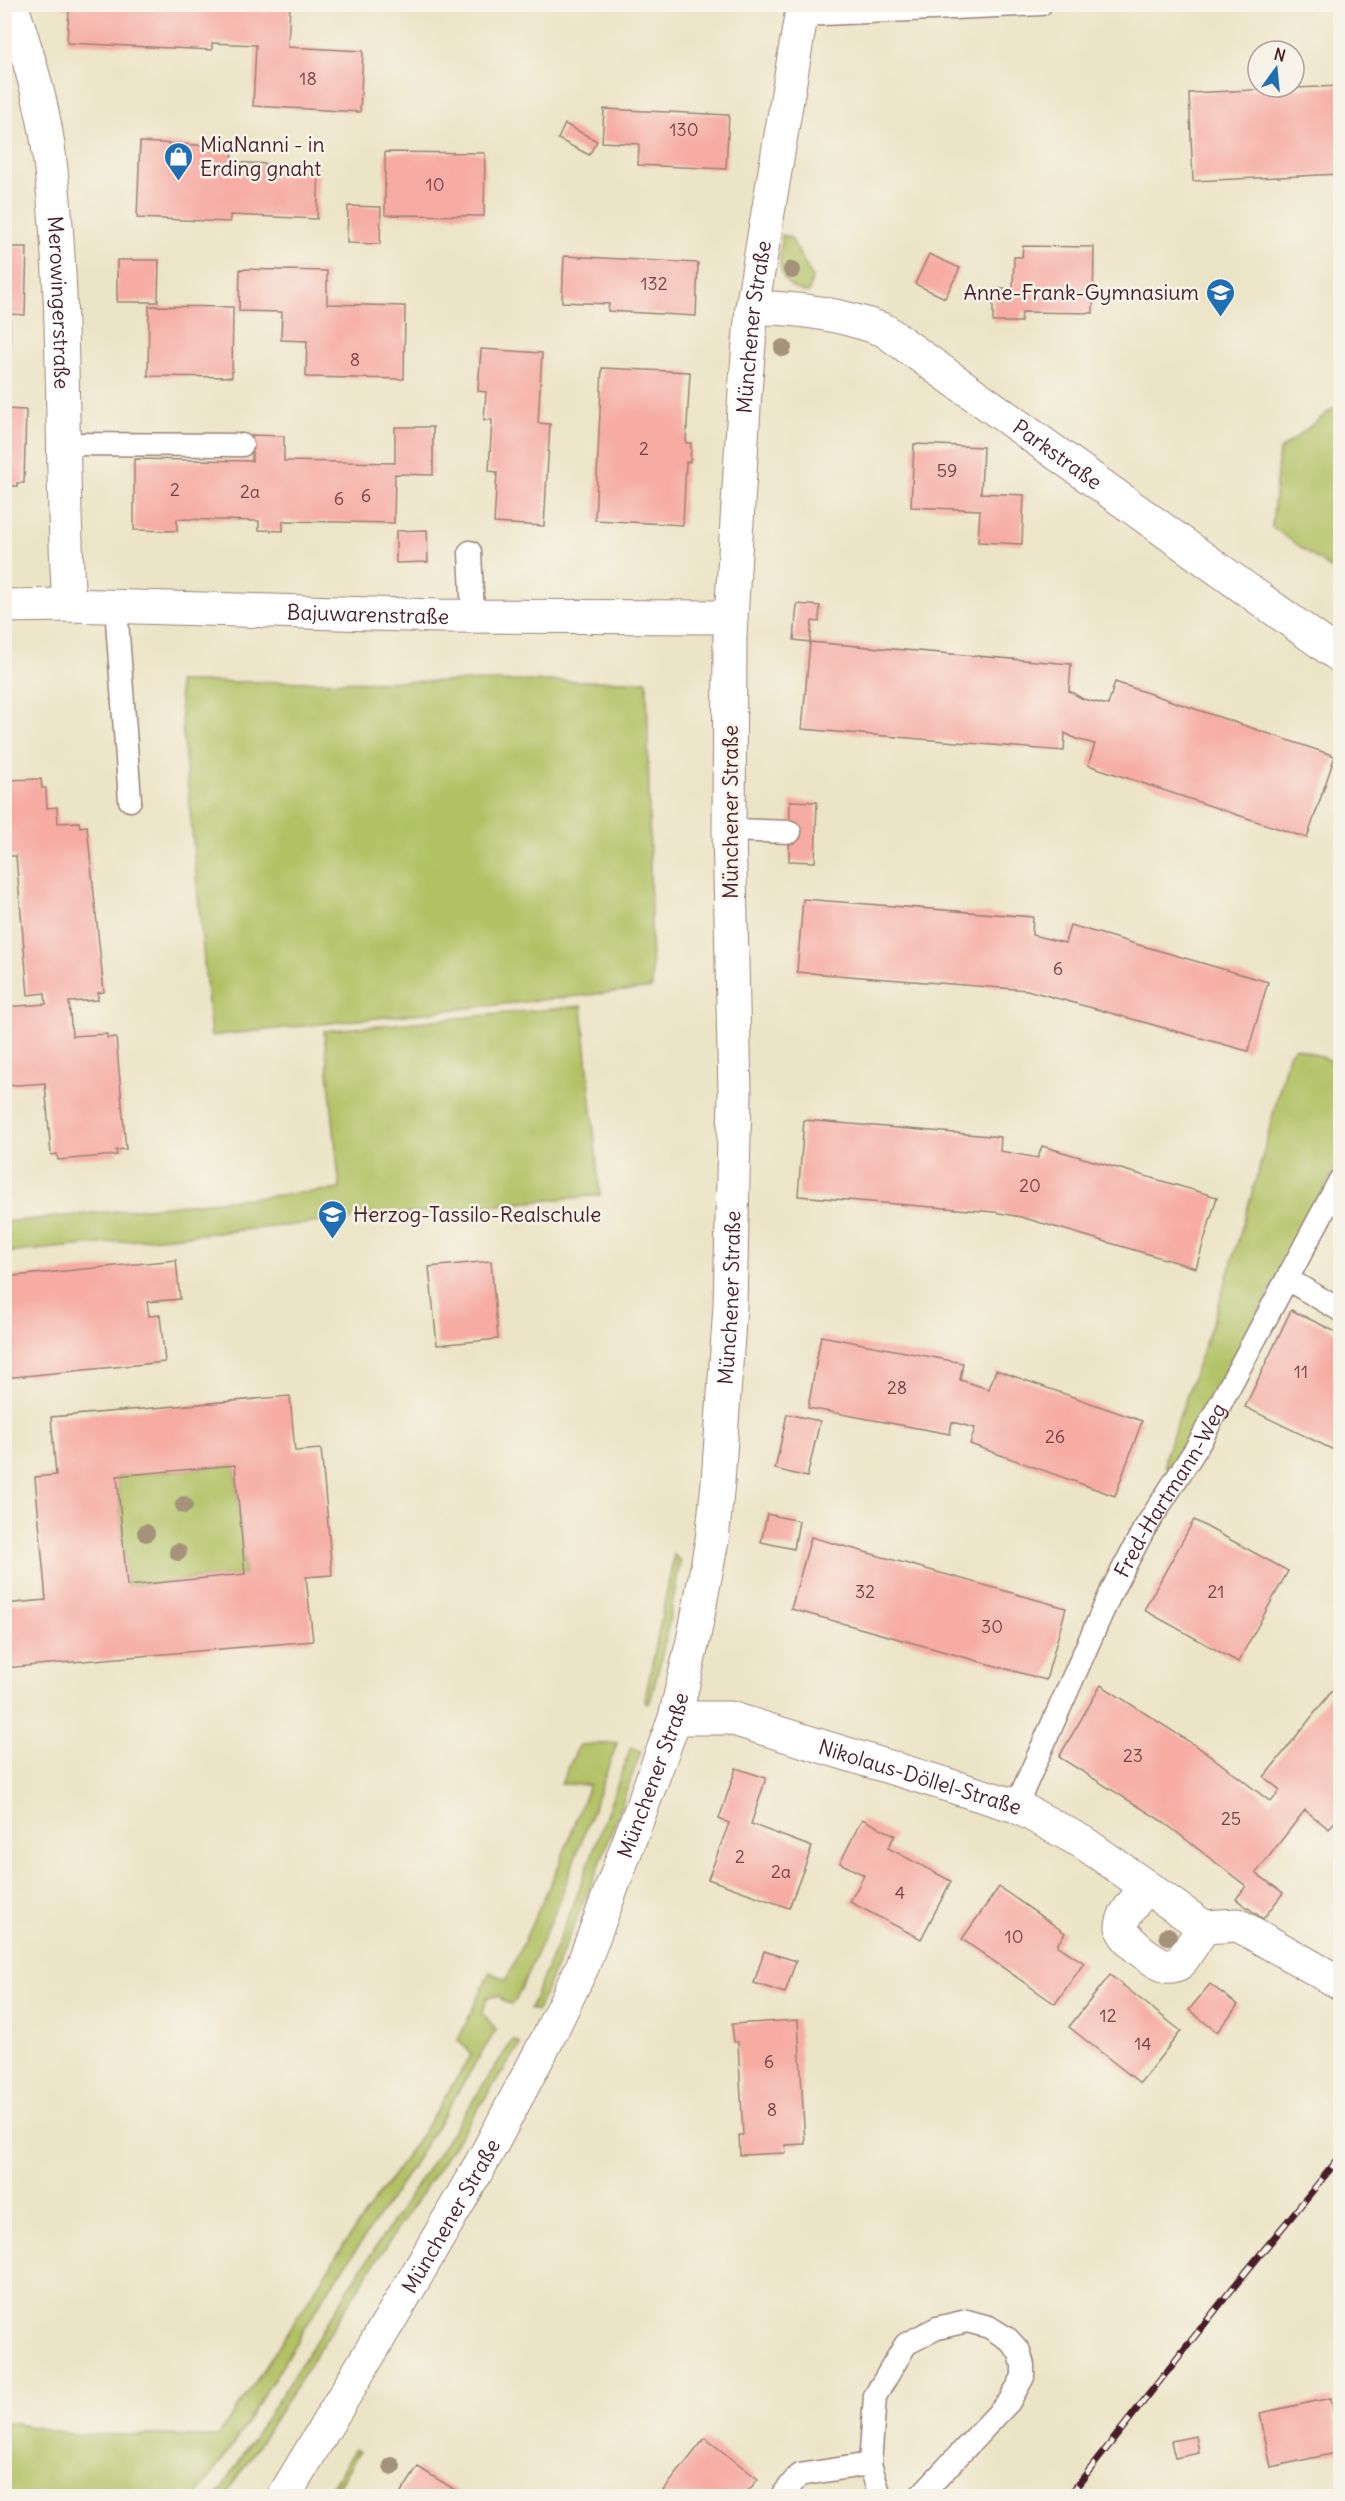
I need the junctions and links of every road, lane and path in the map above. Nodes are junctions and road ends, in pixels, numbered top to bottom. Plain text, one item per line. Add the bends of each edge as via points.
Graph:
1 (11, 4) edge
2 (1041, 4) edge
3 (802, 10) edge
4 (752, 308) junction
5 (65, 444) junction
6 (242, 445) dead end
7 (470, 552) dead end
8 (69, 605) junction
9 (4, 606) edge
10 (116, 607) junction
11 (473, 616) junction
12 (731, 617) junction
13 (1341, 656) edge
14 (130, 800) dead end
15 (729, 830) junction
16 (790, 832) dead end
17 (1341, 1180) edge
18 (1287, 1279) junction
19 (1341, 1310) edge
20 (675, 1718) junction
21 (1016, 1806) junction
22 (1146, 1887) junction
23 (1204, 1927) junction
24 (1341, 1983) edge
25 (870, 2464) junction
26 (284, 2496) edge
27 (782, 2496) edge
28 (880, 2496) edge
29 (920, 2496) edge

1 - 5 street, Merowingerstraße via 25,44 48,144
2 - 3 lane
3 - 4 street, Münchener Straße
4 - 12 street, Münchener Straße
4 - 13 street, Parkstraße via 815,311 884,330
5 - 6 lane
5 - 8 street, Merowingerstraße
7 - 11 lane
8 - 9 street, Bajuwarenstraße
8 - 10 street, Bajuwarenstraße
10 - 11 street, Bajuwarenstraße
10 - 14 lane
11 - 12 street, Bajuwarenstraße
12 - 15 street, Münchener Straße
15 - 16 lane
15 - 20 street, Münchener Straße via 735,1094 730,1306 712,1539
17 - 18 lane, Fred-Hartmann-Weg
18 - 19 lane
18 - 21 lane, Fred-Hartmann-Weg via 1197,1447 1143,1531 1112,1590
20 - 21 street, Nikolaus-Döllel-Straße via 730,1718
20 - 26 street, Münchener Straße via 583,1965 547,2040 416,2276
21 - 22 street, Nikolaus-Döllel-Straße via 1084,1843
22 - 23 street, Nikolaus-Döllel-Straße
22 - 23 street via 1123,1921 1122,1930 1125,1938 1159,1963 1180,1963
23 - 24 street via 1238,1925
25 - 27 lane via 799,2475
25 - 28 lane
25 - 29 lane via 875,2396 906,2344 937,2328 967,2321 989,2327 1008,2339 1023,2365 1020,2383 1009,2402

